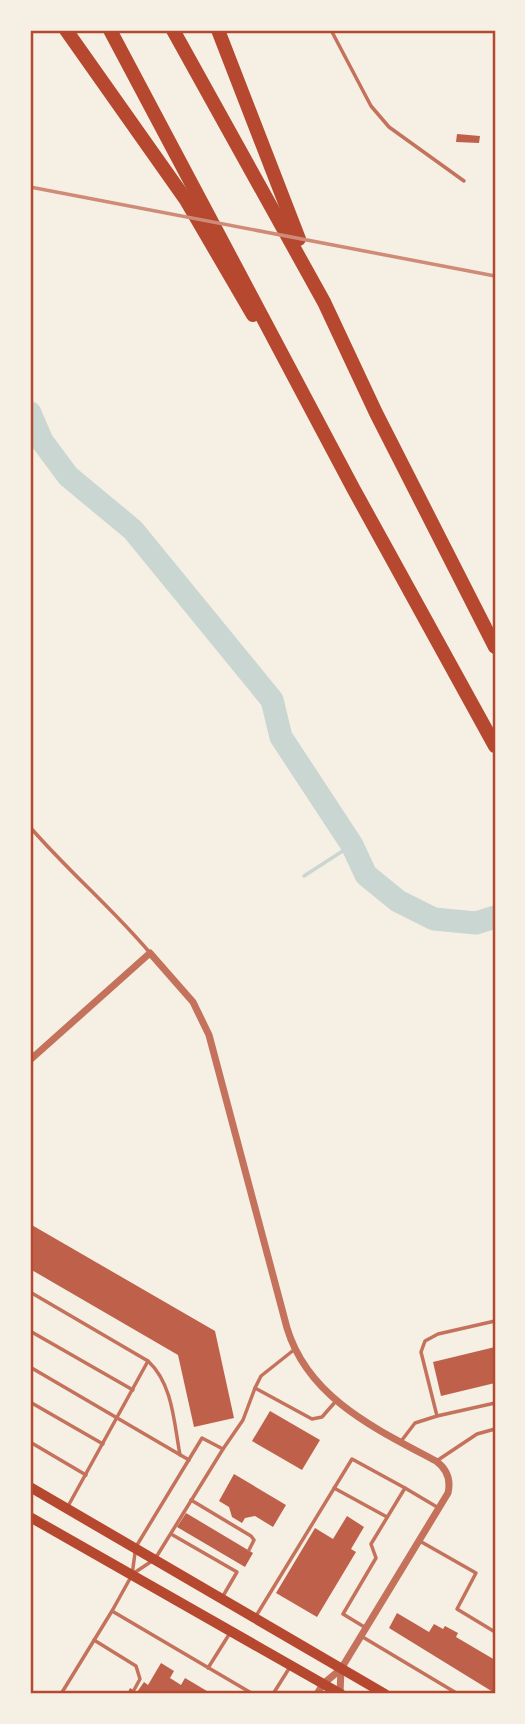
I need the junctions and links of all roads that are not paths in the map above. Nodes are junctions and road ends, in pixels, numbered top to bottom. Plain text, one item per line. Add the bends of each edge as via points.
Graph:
1 (66, 30) edge
2 (110, 30) edge
3 (173, 30) edge
4 (218, 30) edge
5 (331, 30) edge
6 (464, 181) dead end
7 (324, 302) junction
8 (353, 488) junction
9 (495, 647) edge
10 (495, 746) edge
11 (30, 827) edge
12 (150, 953) junction
13 (30, 1060) edge
14 (30, 1292) edge
15 (495, 1321) edge
16 (30, 1331) edge
17 (295, 1349) junction
18 (148, 1361) junction
19 (30, 1367) edge
20 (255, 1388) junction
21 (133, 1390) junction
22 (336, 1401) junction
23 (30, 1402) edge
24 (495, 1403) edge
25 (437, 1416) junction
26 (117, 1418) junction
27 (495, 1430) edge
28 (30, 1442) edge
29 (400, 1442) junction
30 (103, 1444) junction
31 (223, 1449) junction
32 (180, 1455) junction
33 (189, 1460) junction
34 (436, 1461) junction
35 (86, 1475) junction
36 (30, 1488) edge
37 (334, 1488) junction
38 (405, 1488) junction
39 (30, 1496) edge
40 (48, 1499) junction
41 (191, 1500) junction
42 (439, 1508) junction
43 (66, 1509) junction
44 (30, 1517) edge
45 (387, 1517) junction
46 (170, 1534) junction
47 (418, 1539) junction
48 (136, 1548) junction
49 (249, 1550) dead end
50 (155, 1559) junction
51 (241, 1565) dead end
52 (237, 1572) junction
53 (132, 1575) junction
54 (222, 1598) junction
55 (112, 1611) junction
56 (255, 1618) junction
57 (366, 1628) junction
58 (231, 1632) junction
59 (495, 1632) edge
60 (361, 1636) junction
61 (94, 1640) junction
62 (291, 1666) junction
63 (208, 1668) junction
64 (341, 1669) junction
65 (320, 1689) edge
66 (134, 1690) dead end
67 (61, 1694) edge
68 (253, 1694) edge
69 (273, 1694) edge
70 (340, 1694) edge
71 (385, 1694) edge
72 (458, 1694) edge

1 - 8 highway via 186,200
2 - 8 highway
3 - 7 highway
4 - 7 highway
5 - 6 lane via 370,106 389,127
7 - 9 highway
8 - 10 highway
11 - 12 lane
12 - 13 street
12 - 17 street via 193,1002 209,1035
14 - 18 lane
15 - 25 lane via 425,1341 421,1352
16 - 21 lane
17 - 20 lane via 261,1376
17 - 22 street via 308,1373
18 - 21 lane
18 - 32 lane via 166,1384
19 - 26 lane
20 - 22 lane via 312,1419 322,1417
20 - 31 lane via 243,1420
21 - 26 lane
22 - 29 street
23 - 30 lane
24 - 25 lane
25 - 29 lane via 415,1423
26 - 30 lane
26 - 32 lane
27 - 34 lane via 477,1434
28 - 35 lane
29 - 34 street
30 - 35 lane
31 - 33 lane via 202,1438
31 - 41 lane
32 - 33 lane
33 - 48 lane
34 - 42 street via 450,1485
35 - 43 lane
36 - 40 main road
37 - 38 lane via 352,1459
37 - 45 lane
37 - 56 lane
38 - 42 lane
38 - 45 lane
39 - 40 main road
40 - 43 main road
41 - 46 lane
41 - 49 lane via 251,1536 254,1541
42 - 47 street
43 - 48 main road
44 - 53 main road
45 - 57 lane via 371,1544 376,1558 343,1614
46 - 50 lane
46 - 52 lane
47 - 57 street
47 - 59 lane via 476,1573 457,1609
48 - 50 main road
48 - 53 lane
50 - 53 lane
50 - 54 main road
51 - 52 lane
52 - 54 lane
53 - 55 lane
53 - 58 main road
54 - 56 main road
55 - 61 lane
55 - 63 lane
56 - 64 main road
57 - 60 street
58 - 62 main road
58 - 63 lane
60 - 64 street
60 - 72 lane
61 - 66 lane via 136,1666 140,1679
61 - 67 lane
62 - 65 main road
62 - 69 lane
63 - 68 lane
64 - 65 street
64 - 70 street
64 - 71 main road
65 - 70 main road

